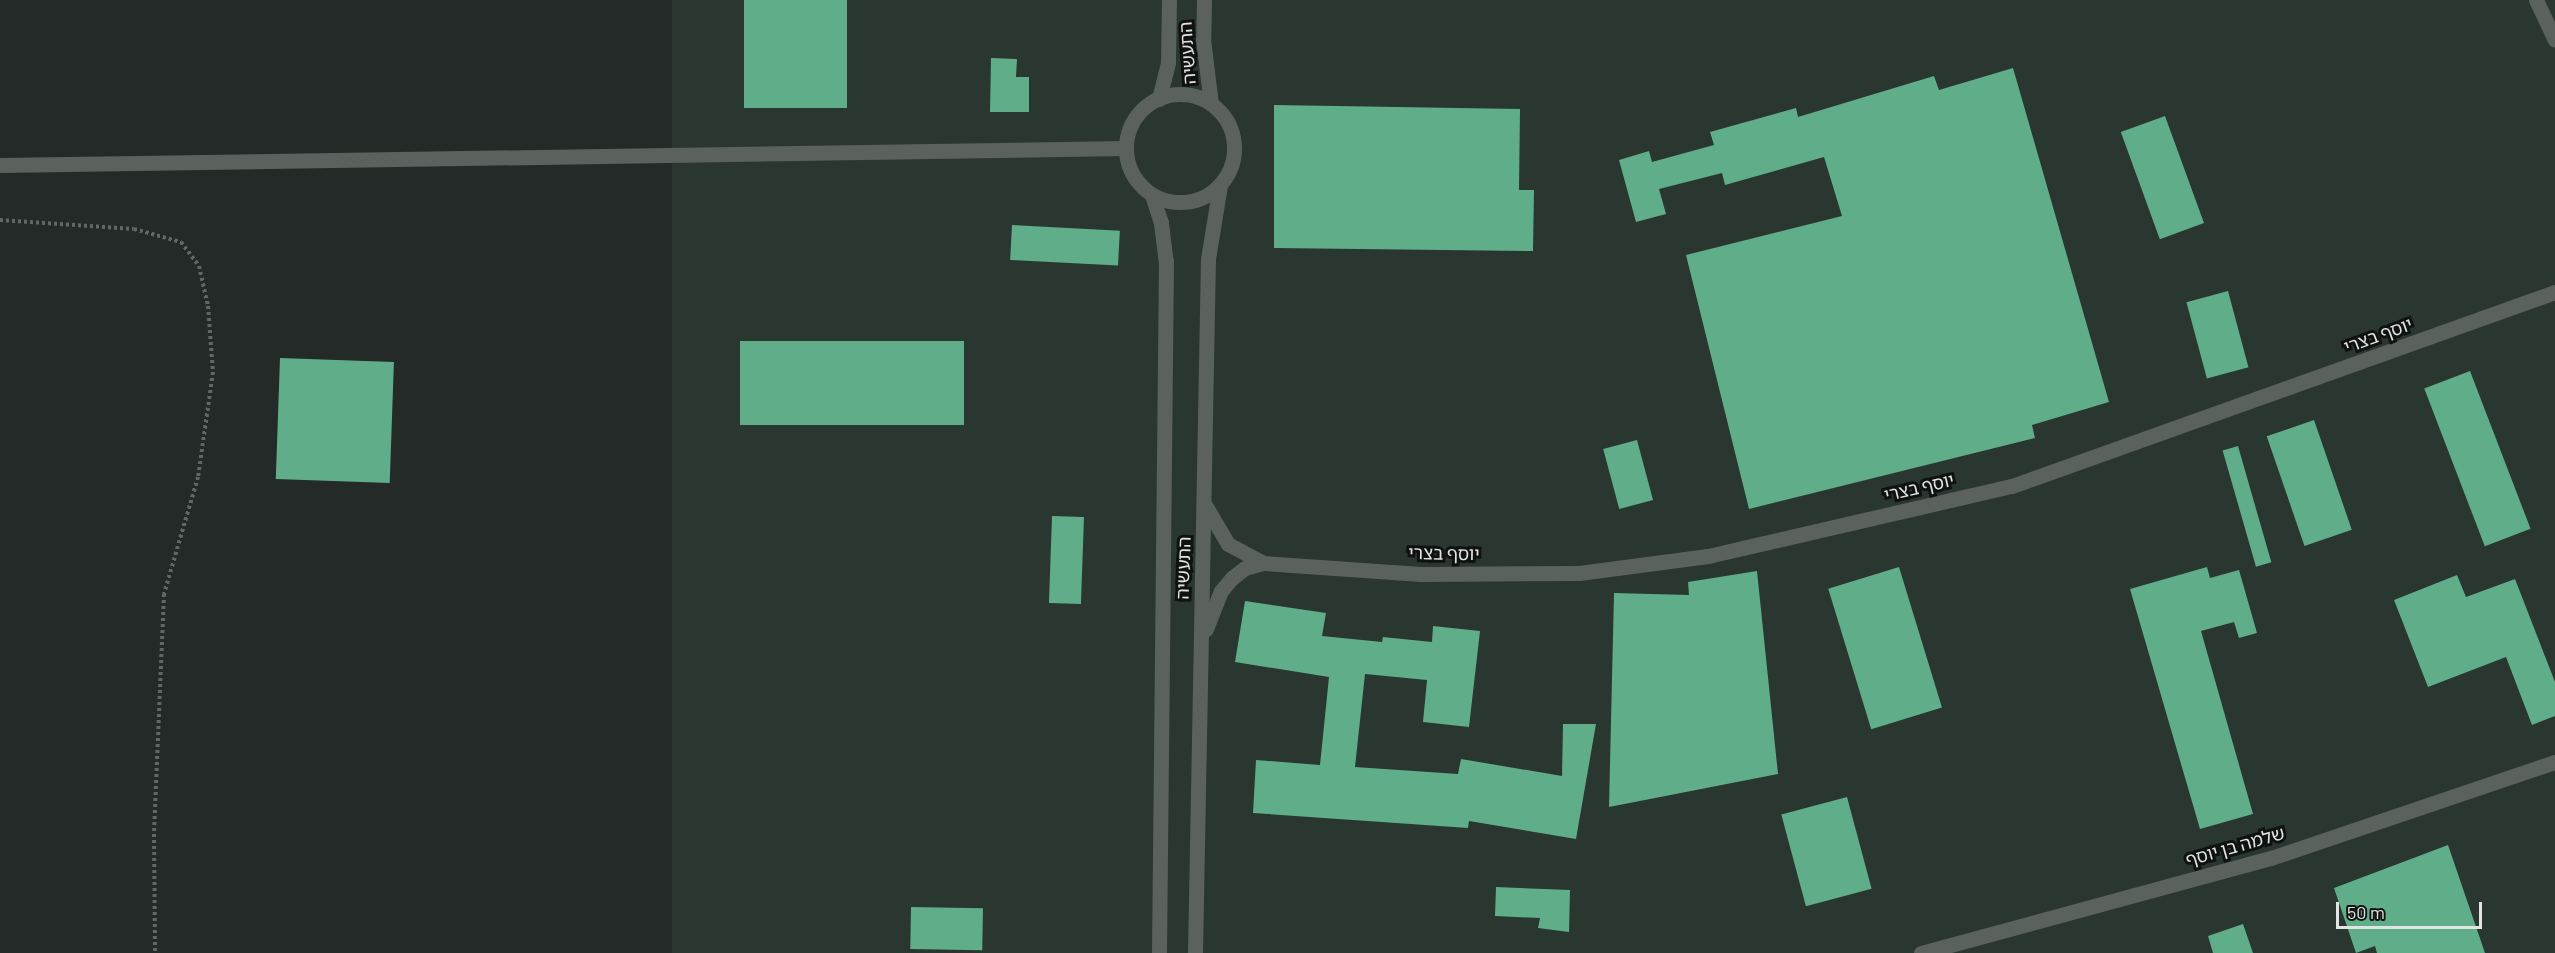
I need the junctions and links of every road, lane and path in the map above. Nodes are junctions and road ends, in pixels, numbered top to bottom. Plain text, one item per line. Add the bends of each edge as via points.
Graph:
1 (1169, 0) edge
2 (1204, 0) edge
3 (2536, 0) edge
4 (2555, 40) edge
5 (1159, 99) junction
6 (1211, 104) junction
7 (1126, 148) junction
8 (0, 165) edge
9 (1220, 185) junction
10 (1152, 195) junction
11 (0, 220) edge
12 (2555, 292) edge
13 (1205, 505) junction
14 (1263, 563) junction
15 (1200, 644) junction
16 (2555, 762) edge
17 (155, 953) edge
18 (1159, 953) edge
19 (1195, 953) edge
20 (1921, 953) edge

1 - 5 street, התעשיה via 1168,62
2 - 6 street, התעשיה via 1203,39
3 - 4 street
5 - 6 street via 1176,94 1195,96
5 - 7 street via 1135,118
6 - 9 street via 1225,117 1232,134 1230,170
7 - 8 street
7 - 10 street via 1129,166
9 - 10 street via 1187,202
9 - 13 street, התעשיה via 1208,259
10 - 18 street, התעשיה via 1166,261
11 - 17 path via 134,230 181,242 199,266 208,306 213,372 198,477 164,594 154,823
12 - 14 street, יוסף בצרי via 2012,486 1708,556 1579,573 1421,574
13 - 14 street, יוסף בצרי via 1228,544
13 - 15 street, התעשיה
14 - 15 street via 1245,568 1221,591
15 - 19 street, התעשיה
16 - 20 street, שלמה בן יוסף via 2271,858

